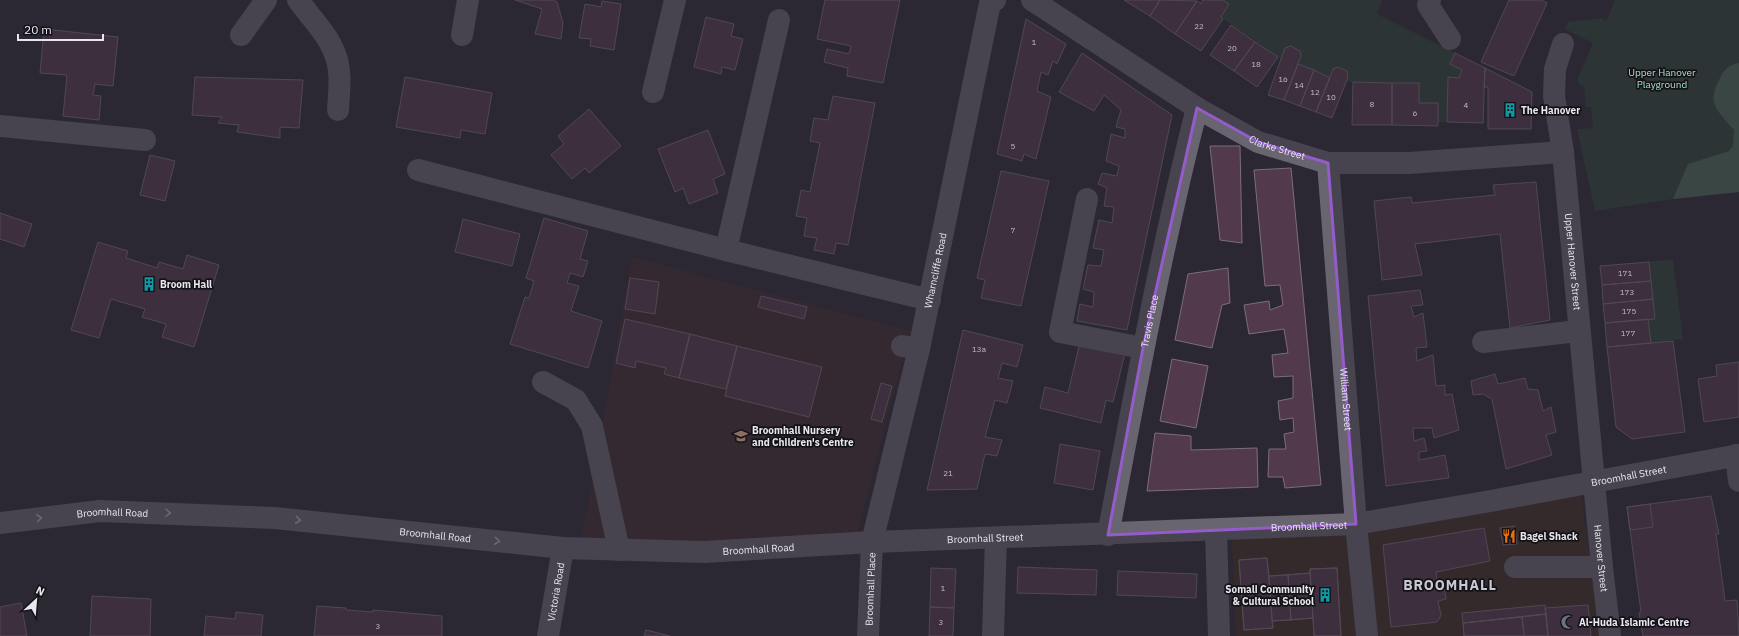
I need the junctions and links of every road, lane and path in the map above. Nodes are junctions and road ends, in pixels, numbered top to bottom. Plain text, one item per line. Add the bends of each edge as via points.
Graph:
1 (266, 0) edge
2 (298, 0) edge
3 (468, 0) edge
4 (675, 0) edge
5 (995, 0) edge
6 (1032, 0) edge
7 (1430, 0) edge
8 (779, 20) dead end
9 (462, 35) dead end
10 (241, 36) dead end
11 (1450, 39) dead end
12 (1563, 44) dead end
13 (653, 92) dead end
14 (1197, 108) junction
15 (338, 110) dead end
16 (0, 126) edge
17 (145, 140) dead end
18 (1563, 152) junction
19 (1328, 163) junction
20 (418, 170) dead end
21 (1087, 199) dead end
22 (726, 250) junction
23 (930, 300) junction
24 (1578, 331) junction
25 (1483, 342) dead end
26 (1143, 348) junction
27 (543, 382) dead end
28 (1737, 455) edge
29 (1594, 481) junction
30 (1739, 481) edge
31 (0, 523) edge
32 (1356, 524) junction
33 (1216, 530) junction
34 (1108, 535) junction
35 (996, 538) junction
36 (872, 542) junction
37 (563, 548) junction
38 (619, 550) junction
39 (1515, 567) dead end
40 (1602, 567) junction
41 (548, 636) edge
42 (868, 636) edge
43 (992, 636) edge
44 (1219, 636) edge
45 (1367, 636) edge
46 (1610, 636) edge

1 - 10 street
2 - 15 street via 336,55 339,82
3 - 9 street
4 - 13 street
5 - 23 street, Wharncliffe Road via 990,3
6 - 14 street, Clarke Street
7 - 11 street via 1428,5
8 - 22 street
12 - 18 street, Upper Hanover Street via 1555,69 1554,96
14 - 19 street, Clarke Street via 1258,142
14 - 26 street, Travis Place
16 - 17 street
18 - 19 street, Clarke Street via 1409,163
18 - 24 street, Upper Hanover Street
19 - 32 street, William Street
20 - 22 street
21 - 26 street via 1060,332
22 - 23 street
23 - 36 street, Wharncliffe Road via 910,348
24 - 25 street
24 - 29 street, Upper Hanover Street
26 - 34 street, Travis Place
27 - 38 street via 576,400 592,426
28 - 29 street, Broomhall Street
28 - 30 street
29 - 32 street, Broomhall Street
29 - 40 street, Hanover Street
31 -> 37 street, Broomhall Road via 100,511 267,517
32 - 33 street, Broomhall Street
32 - 45 street, William Street
33 - 34 street, Broomhall Street
33 - 44 street
34 - 35 street, Broomhall Street
35 - 36 street, Broomhall Street
35 - 43 street
36 - 38 street, Broomhall Road via 704,552
36 - 42 street, Broomhall Place
37 - 38 street, Broomhall Road
37 - 41 street, Victoria Road
39 - 40 street
40 - 46 street, Hanover Street

